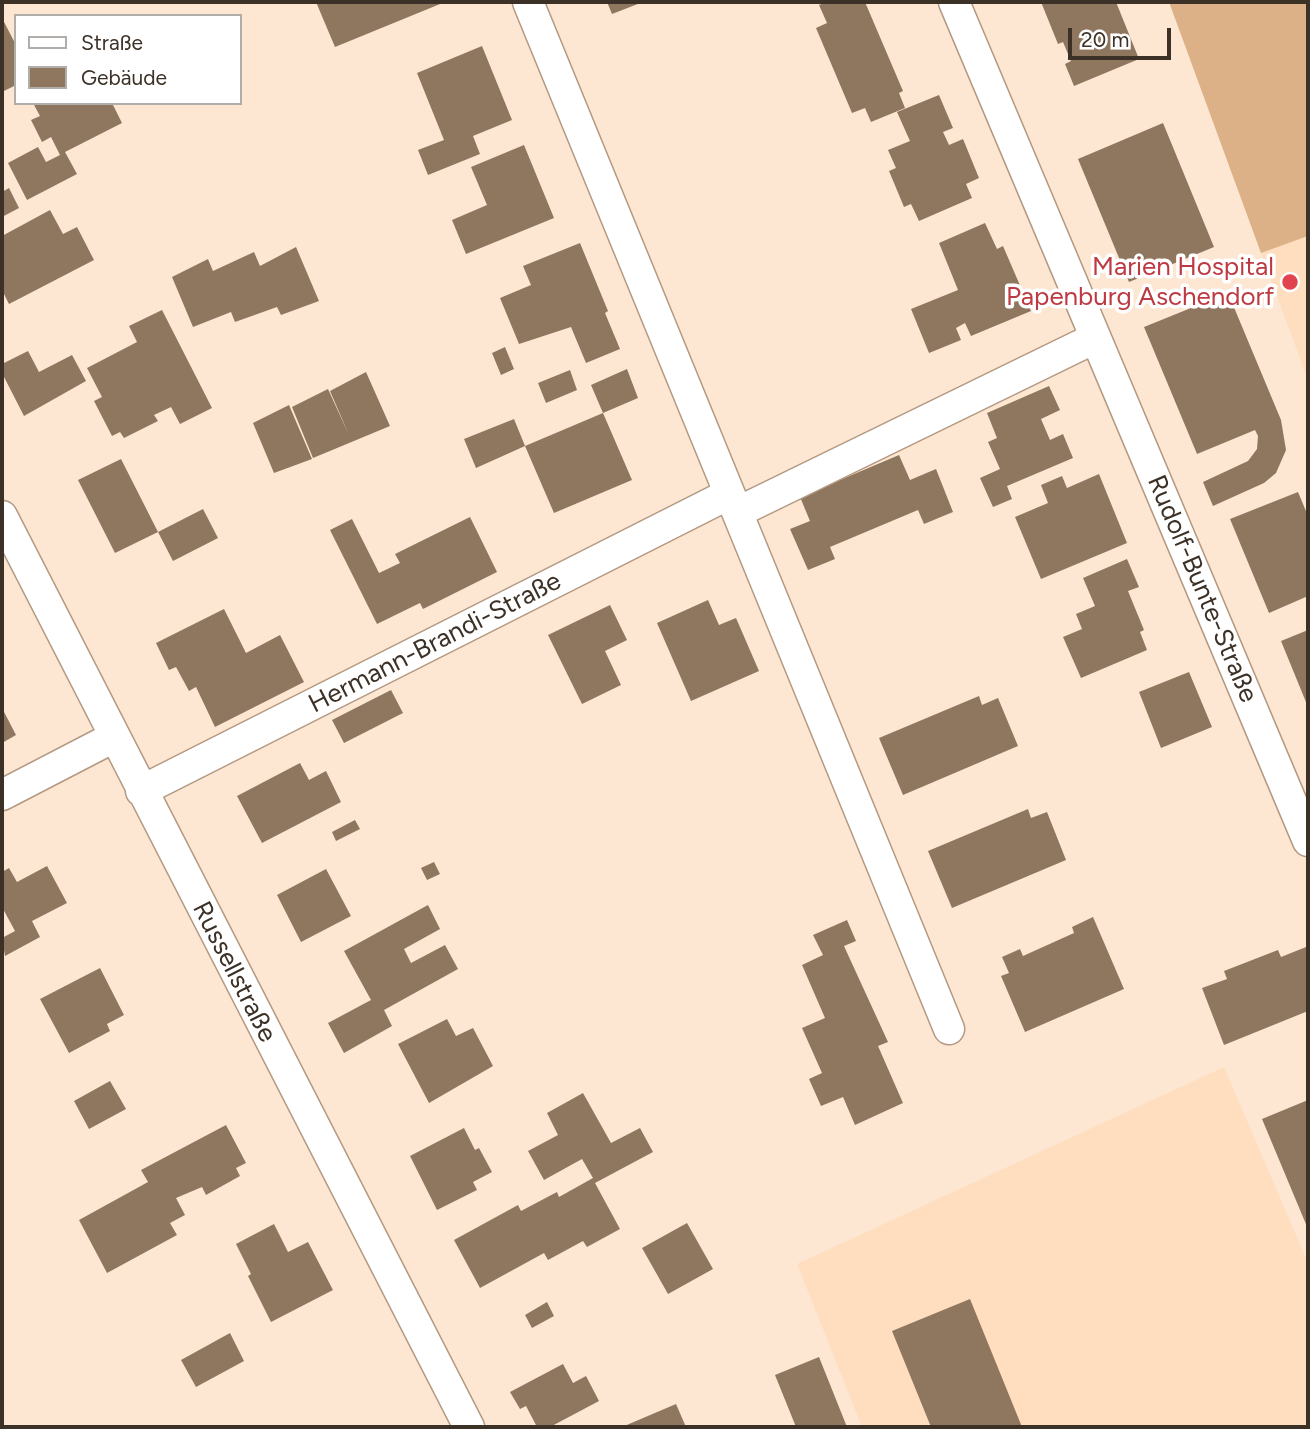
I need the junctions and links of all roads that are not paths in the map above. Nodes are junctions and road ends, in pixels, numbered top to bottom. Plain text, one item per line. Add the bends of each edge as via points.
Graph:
1 (528, 2) edge
2 (954, 2) edge
3 (1096, 338) junction
4 (734, 503) junction
5 (2, 516) edge
6 (114, 737) junction
7 (141, 791) junction
8 (2, 794) edge
9 (1308, 841) edge
10 (949, 1029) dead end
11 (469, 1427) edge

1 - 4 street
2 - 3 street, Rudolf-Bunte-Straße
3 - 4 street
3 - 9 street, Rudolf-Bunte-Straße
4 - 7 street, Hermann-Brandi-Straße
4 - 10 street
5 - 6 street, Russellstraße
6 - 7 street, Russellstraße
6 - 8 street
7 - 11 street, Russellstraße

